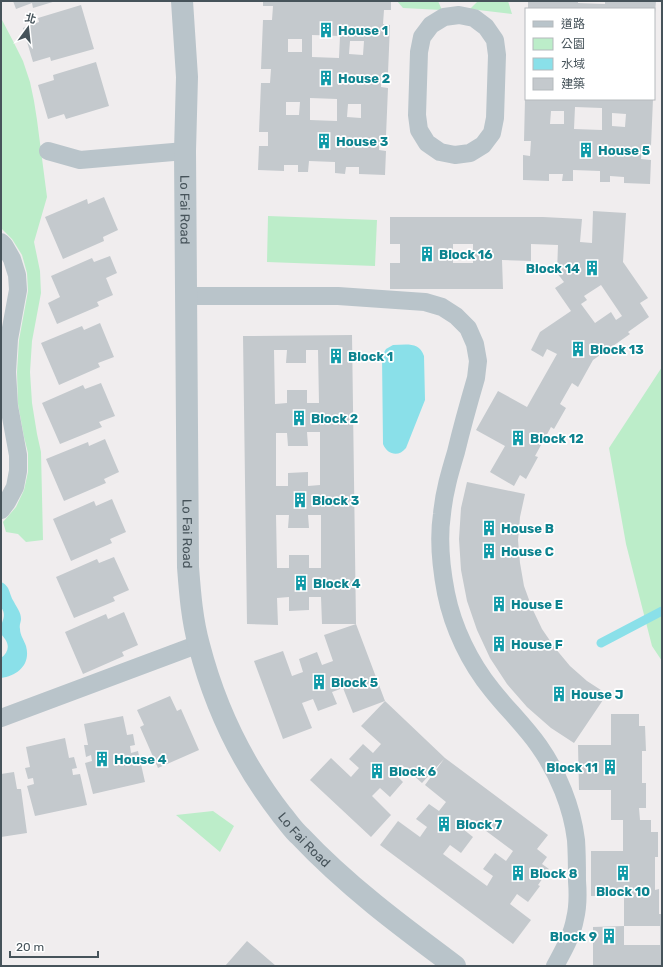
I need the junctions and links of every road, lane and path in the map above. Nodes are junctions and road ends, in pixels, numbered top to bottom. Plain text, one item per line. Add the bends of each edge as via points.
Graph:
1 (182, 1) edge
2 (460, 8) edge
3 (48, 151) dead end
4 (185, 151) junction
5 (1, 242) edge
6 (187, 296) junction
7 (1, 510) edge
8 (199, 644) junction
9 (1, 718) edge
10 (455, 966) edge
11 (555, 966) edge

1 - 4 street, Lo Fai Road via 187,77
2 - 2 lane via 486,27 495,40 495,118 492,133 483,145 470,153 455,156 440,152 427,143 419,130 418,60 422,37 431,25
3 - 4 lane via 80,160
4 - 6 street, Lo Fai Road
5 - 7 lane via 12,259 17,275 18,290 9,339 7,372 18,471 15,487
6 - 8 street, Lo Fai Road via 188,567
6 - 11 lane via 338,296 425,302 442,307 468,328 475,344 478,361 476,378 441,515 442,567 446,594 463,644 491,689 540,747 553,768 571,815 576,839 578,908 571,934
8 - 9 lane
8 - 10 street, Lo Fai Road via 211,686 227,726 247,765 294,830 335,871 393,920

